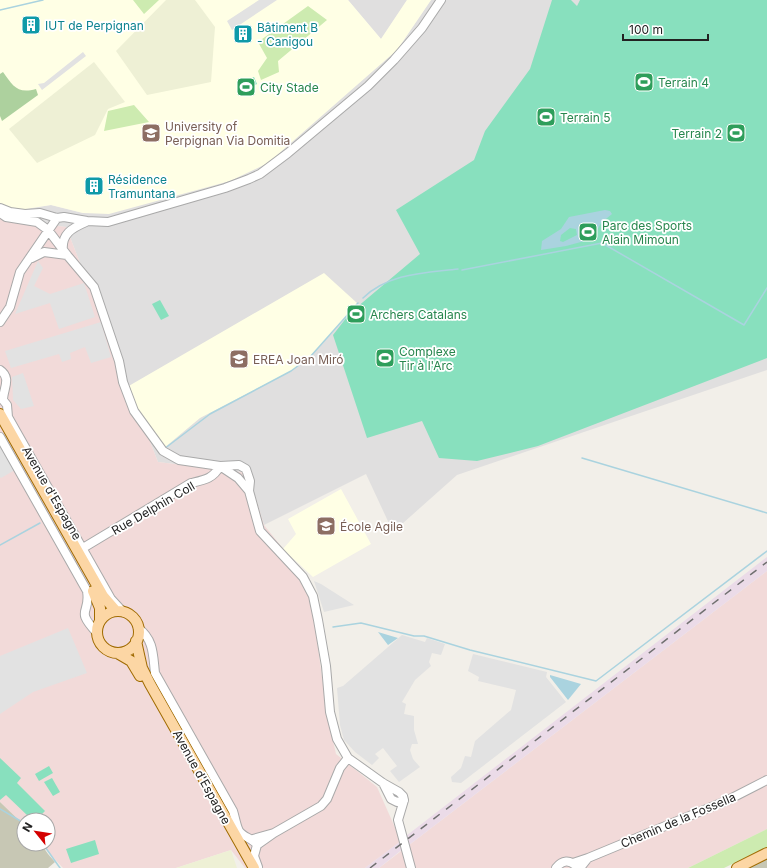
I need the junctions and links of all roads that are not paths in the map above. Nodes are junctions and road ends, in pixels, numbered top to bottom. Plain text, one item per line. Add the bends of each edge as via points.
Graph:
1 (441, 0) edge
2 (0, 208) edge
3 (0, 213) edge
4 (57, 218) junction
5 (87, 221) junction
6 (48, 230) junction
7 (65, 253) junction
8 (29, 258) junction
9 (0, 322) edge
10 (0, 370) edge
11 (0, 414) edge
12 (0, 425) edge
13 (0, 437) edge
14 (220, 466) junction
15 (83, 548) junction
16 (120, 612) junction
17 (100, 620) junction
18 (97, 634) junction
19 (137, 636) junction
20 (119, 654) junction
21 (175, 707) junction
22 (184, 745) junction
23 (348, 758) junction
24 (767, 780) edge
25 (255, 842) junction
26 (767, 853) edge
27 (577, 866) edge
28 (248, 868) edge
29 (254, 868) edge
30 (259, 868) edge
31 (411, 868) edge
32 (556, 868) edge
33 (737, 868) edge

1 - 5 street via 422,28 394,60 352,101 260,174 225,188 120,219 108,222
2 - 4 street via 10,212 40,213
3 - 6 street via 6,217 37,222
4 - 5 street
4 - 6 street
5 - 7 street via 75,226 67,234 63,243
6 - 7 street
6 - 8 street via 39,236 28,253
7 - 8 street via 44,252
7 - 14 street via 94,287 134,411 154,440 166,454 179,460
8 - 9 street via 20,272 10,307
10 - 15 street, Avenue d'Espagne via 6,376 3,400 7,405 8,417
11 - 16 main road, Avenue d'Espagne via 102,596
12 - 17 main road, Avenue d'Espagne via 97,598
13 - 18 street, Avenue d'Espagne via 84,586 88,597 84,619
14 - 15 street, Rue Delphin Coll via 216,474 210,478 191,483
14 - 23 street via 238,478 249,491 258,528 297,569 313,596 326,666 333,726
15 - 16 street, Avenue d'Espagne
16 - 17 main road via 106,615
16 - 19 main road via 132,617
17 - 18 main road
18 - 20 main road via 104,648
19 - 20 main road via 129,650
19 - 21 street, Avenue d'Espagne via 148,637 155,656 155,672
19 - 22 main road, Avenue d'Espagne via 142,668
20 - 28 main road, Avenue d'Espagne via 134,664
21 - 22 street via 175,721
21 - 25 street, Avenue d'Espagne via 233,811 239,831
22 - 29 main road, Avenue d'Espagne
23 - 25 street via 340,768 327,799 321,806
23 - 31 street via 400,792 404,800 398,820
24 - 27 street, Chemin de la Fossella via 728,800 588,858
25 - 30 street via 254,860
26 - 33 main road
27 - 32 street via 563,862

